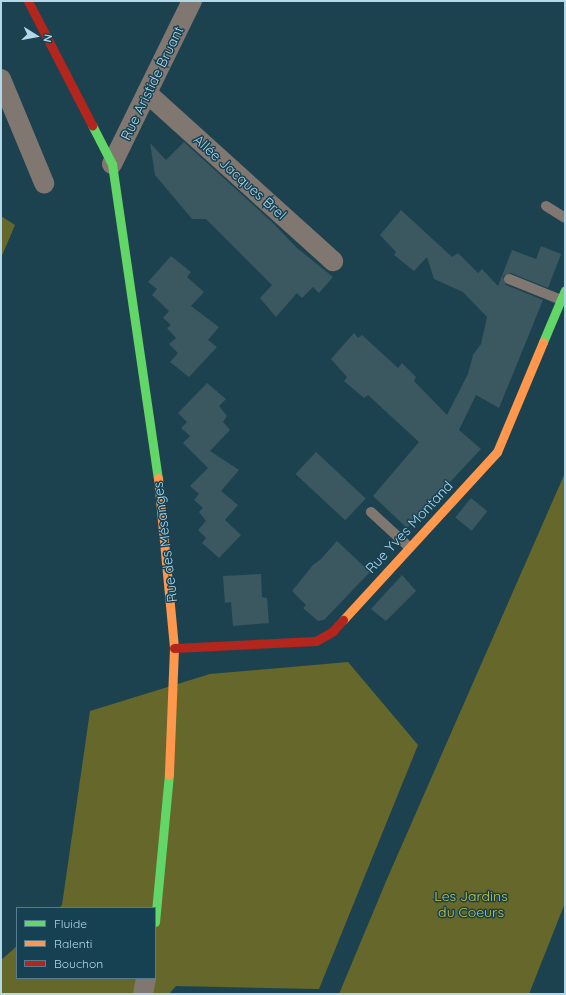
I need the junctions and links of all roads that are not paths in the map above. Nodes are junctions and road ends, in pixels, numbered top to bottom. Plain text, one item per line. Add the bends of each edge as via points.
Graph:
1 (28, 1) edge
2 (192, 1) edge
3 (1, 79) edge
4 (147, 93) junction
5 (112, 164) junction
6 (44, 183) dead end
7 (546, 206) dead end
8 (565, 218) edge
9 (333, 261) dead end
10 (509, 279) dead end
11 (565, 290) edge
12 (561, 300) junction
13 (371, 512) dead end
14 (409, 547) junction
15 (174, 648) junction
16 (156, 912) edge
17 (146, 979) edge
18 (143, 994) edge

1 - 5 street
2 - 4 street, Rue Aristide Bruant
3 - 6 street
4 - 5 street, Rue Aristide Bruant
4 - 9 street, Allée Jacques Brel
5 - 15 street, Rue des Mésanges via 163,513
7 - 8 lane
10 - 12 lane
11 - 12 street, Rue Yves Montand
12 - 14 street, Rue Yves Montand via 497,452
13 - 14 lane
14 - 15 street, Rue Yves Montand via 333,631 316,642
15 - 16 street, Rue des Mésanges via 171,761
17 - 18 street

